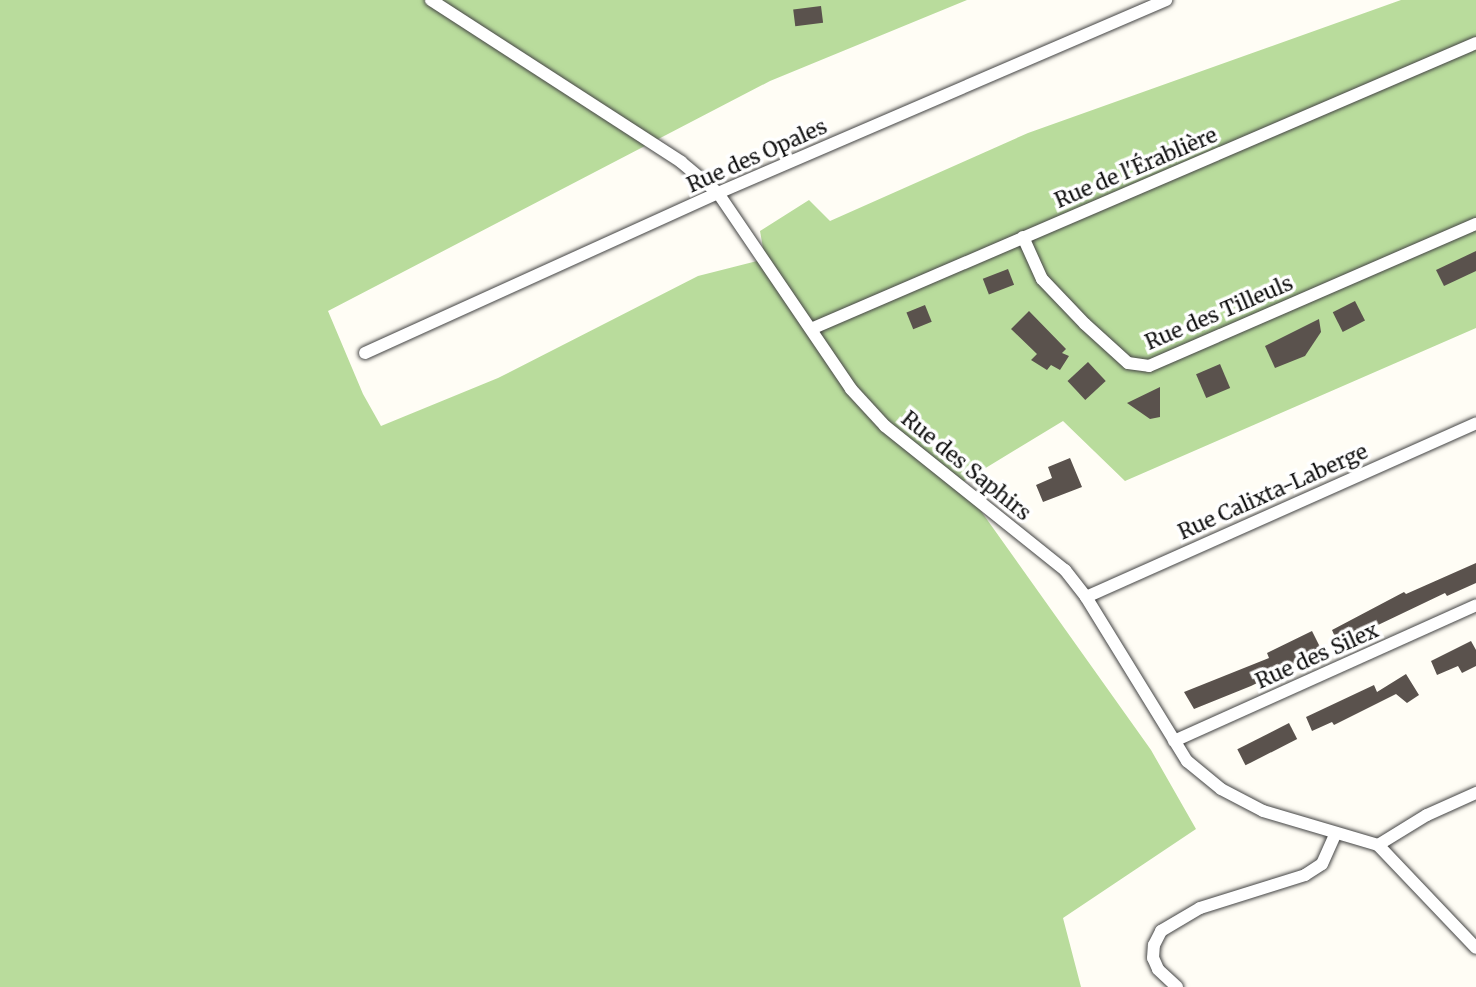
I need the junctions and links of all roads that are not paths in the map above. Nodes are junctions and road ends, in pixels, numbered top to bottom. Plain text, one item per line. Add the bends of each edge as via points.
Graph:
1 (431, 0) edge
2 (1166, 0) edge
3 (1476, 43) edge
4 (718, 193) junction
5 (1476, 224) edge
6 (1023, 237) junction
7 (811, 329) junction
8 (365, 353) dead end
9 (1476, 423) edge
10 (1086, 597) junction
11 (1476, 606) edge
12 (1174, 741) junction
13 (1476, 793) edge
14 (1336, 833) junction
15 (1378, 845) junction
16 (1476, 948) edge
17 (1177, 987) edge

1 - 4 street, Rue des Saphirs via 681,162
2 - 4 street, Rue des Opales
3 - 6 street, Rue de l'Érablière
4 - 7 street, Rue des Saphirs
4 - 8 street, Rue des Opales
5 - 6 street, Rue des Tilleuls via 1149,366 1128,363 1085,324 1042,279
6 - 7 street, Rue de l'Érablière
7 - 10 street, Rue des Saphirs via 851,389 885,426 1065,570
9 - 10 street, Rue Calixta-Laberge
10 - 12 street, Rue des Saphirs
11 - 12 street, Rue des Silex
12 - 14 street, Rue des Saphirs via 1186,761 1221,789 1263,811
13 - 15 street via 1427,815
14 - 15 street, Rue des Saphirs
14 - 17 street via 1322,864 1305,875 1200,908 1161,931 1153,958
15 - 16 street

